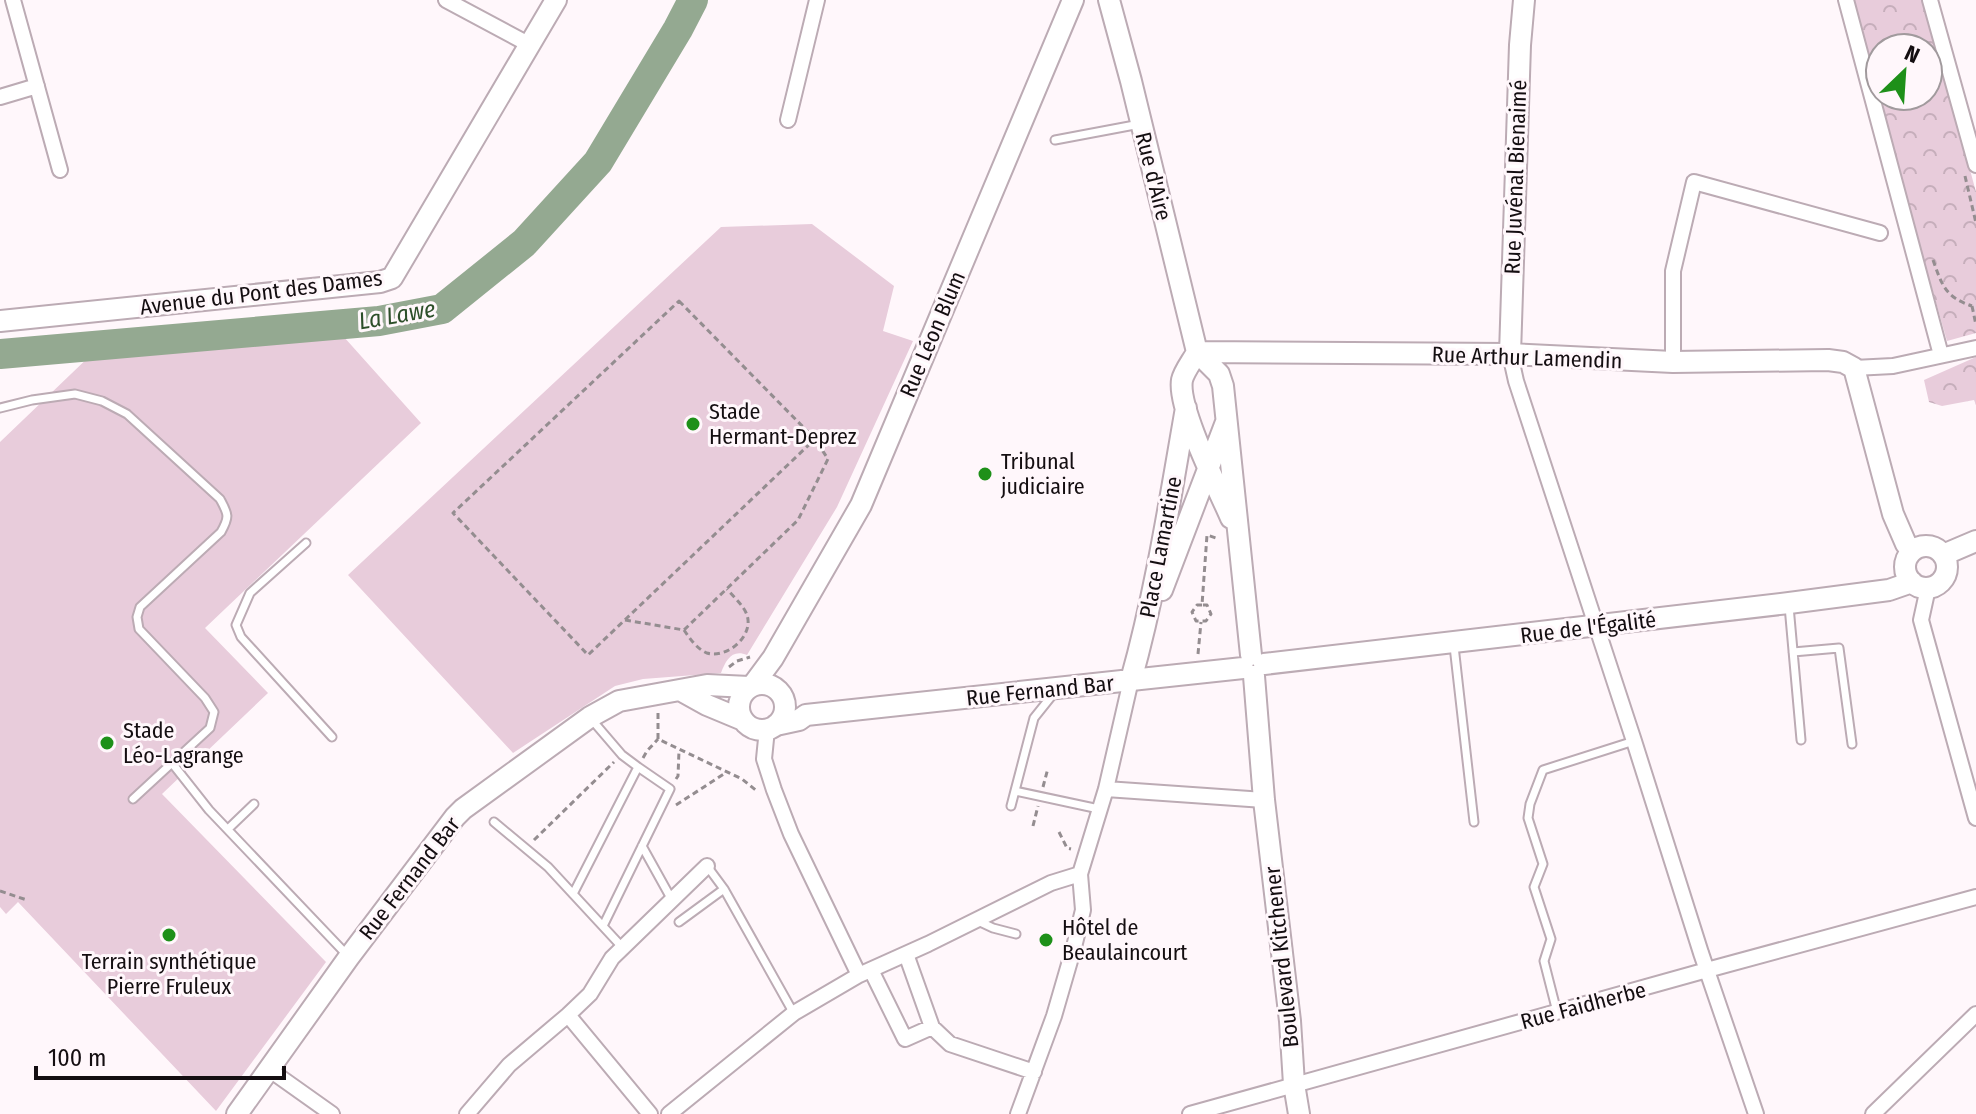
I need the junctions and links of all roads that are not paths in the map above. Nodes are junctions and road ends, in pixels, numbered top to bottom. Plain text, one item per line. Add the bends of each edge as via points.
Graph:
1 (13, 0) edge
2 (446, 0) edge
3 (556, 0) edge
4 (817, 0) edge
5 (1073, 0) edge
6 (1109, 0) edge
7 (1524, 0) edge
8 (1846, 0) edge
9 (1930, 0) edge
10 (530, 45) junction
11 (37, 86) junction
12 (0, 97) edge
13 (788, 120) dead end
14 (1141, 124) junction
15 (1055, 140) dead end
16 (1976, 165) edge
17 (60, 170) dead end
18 (1880, 233) dead end
19 (0, 321) edge
20 (1976, 348) edge
21 (1197, 352) junction
22 (1510, 354) junction
23 (1948, 354) junction
24 (1673, 362) junction
25 (1854, 368) junction
26 (0, 408) edge
27 (1186, 408) junction
28 (1228, 418) junction
29 (1209, 467) junction
30 (1238, 536) junction
31 (1976, 541) edge
32 (306, 543) dead end
33 (1912, 551) junction
34 (1943, 555) junction
35 (1920, 585) junction
36 (1789, 603) junction
37 (1596, 626) junction
38 (1453, 642) junction
39 (1142, 643) junction
40 (1793, 652) junction
41 (1253, 666) junction
42 (1131, 680) junction
43 (1057, 687) junction
44 (764, 689) junction
45 (680, 690) junction
46 (806, 715) junction
47 (590, 717) junction
48 (743, 720) junction
49 (771, 727) junction
50 (332, 737) dead end
51 (1801, 740) dead end
52 (1634, 741) junction
53 (1852, 744) dead end
54 (172, 763) junction
55 (638, 767) junction
56 (1106, 789) junction
57 (1015, 791) junction
58 (133, 799) dead end
59 (1264, 800) junction
60 (254, 804) dead end
61 (1011, 806) dead end
62 (1099, 809) junction
63 (1976, 818) edge
64 (494, 822) dead end
65 (1474, 822) dead end
66 (228, 829) junction
67 (642, 846) junction
68 (707, 866) joint
69 (1080, 874) junction
70 (724, 889) junction
71 (573, 894) junction
72 (1976, 897) edge
73 (672, 900) junction
74 (976, 920) junction
75 (679, 922) dead end
76 (603, 926) junction
77 (1016, 934) dead end
78 (623, 948) junction
79 (906, 954) junction
80 (349, 957) junction
81 (1707, 970) junction
82 (865, 972) junction
83 (1557, 1012) junction
84 (794, 1013) junction
85 (1976, 1014) edge
86 (568, 1015) junction
87 (932, 1027) junction
88 (270, 1070) junction
89 (1034, 1072) junction
90 (1294, 1084) junction
91 (237, 1114) edge
92 (332, 1114) edge
93 (467, 1114) edge
94 (650, 1114) edge
95 (669, 1114) edge
96 (1018, 1114) edge
97 (1190, 1114) edge
98 (1299, 1114) edge
99 (1756, 1114) edge
100 (1873, 1114) edge

1 - 11 street
2 - 10 street
3 - 10 street, Avenue du Pont des Dames
4 - 13 street
5 - 44 street, Rue Léon Blum via 861,505 773,658
6 - 14 street, Rue d'Aire
7 - 22 street, Rue Juvénal Bienaimé
8 - 23 street
9 - 16 street
10 - 19 street, Avenue du Pont des Dames via 392,278
11 - 12 street
11 - 17 street
14 - 15 lane
14 - 21 street, Rue d'Aire
18 - 24 street via 1694,182 1673,271
20 - 23 street
21 - 22 street, Rue Arthur Lamendin
21 - 27 street, Place Lamartine via 1182,379
21 - 28 street, Place Lamartine via 1219,374
22 - 24 street, Rue Arthur Lamendin
22 - 37 street
23 - 25 street
24 - 25 street, Rue Arthur Lamendin via 1828,360
25 - 33 street via 1893,514
26 - 54 lane via 75,394 102,401 127,414 220,499 228,513 221,532 140,607 137,617 139,629 214,712 210,728
27 - 29 street, Place Lamartine
27 - 39 street, Place Lamartine
28 - 29 street, Place Lamartine
28 - 30 street, Place Lamartine
29 - 30 street, Place Lamartine
29 - 39 street, Place Lamartine
30 - 41 street, Place Lamartine
31 - 34 street
32 - 50 lane via 250,593 236,625 241,637
33 - 34 street via 1932,546
33 - 35 street via 1905,563 1907,577
34 - 35 street via 1947,567 1940,583
35 - 36 street, Rue de l'Égalité
35 - 63 street via 1921,620
36 - 37 street, Rue de l'Égalité
36 - 40 lane
37 - 38 street, Rue de l'Égalité
37 - 52 street
38 - 41 street, Rue de l'Égalité
38 - 65 lane
39 - 42 street
40 - 51 lane
40 - 53 lane via 1839,648
41 - 42 street
41 - 59 street, Place Lamartine
42 - 43 street, Rue Fernand Bar
42 - 56 street
43 - 46 street, Rue Fernand Bar
43 - 57 lane via 1034,718
44 - 45 street, Rue Fernand Bar via 707,685
44 - 46 street
44 - 48 street via 744,692 739,706
44 - 49 street via 784,712
45 - 47 street, Rue Fernand Bar via 619,701
45 - 48 street
46 - 49 street, Rue Fernand Bar
47 - 55 lane
47 - 80 street, Rue Fernand Bar via 455,817
48 - 49 street via 754,728
49 - 82 street via 764,759 779,803
52 - 81 street
52 - 83 lane via 1543,770 1530,804 1528,818 1543,864 1534,887 1551,939 1544,961
54 - 58 lane
54 - 66 lane
55 - 67 lane via 670,789
55 - 71 lane
56 - 59 street
56 - 62 street
57 - 61 lane
57 - 62 lane
59 - 90 street, Boulevard Kitchener
60 - 66 lane
62 - 69 street
64 - 71 lane
66 - 80 lane
67 - 73 lane
67 - 76 lane
68 - 70 lane
68 - 73 street
69 - 74 street
69 - 89 street via 1083,910
70 - 75 lane
70 - 84 lane
71 - 76 lane
72 - 81 street, Rue Faidherbe
73 - 78 street
74 - 77 lane
74 - 79 street
76 - 78 lane
78 - 86 street
79 - 82 street
79 - 87 street
80 - 88 street, Rue Fernand Bar
81 - 83 street, Rue Faidherbe
81 - 99 street
82 - 84 street
82 - 87 street via 905,1039
83 - 90 street, Rue Faidherbe
84 - 95 street
85 - 100 street
86 - 93 street via 509,1065
86 - 94 street
87 - 89 street via 950,1044
88 - 91 street, Rue Fernand Bar
88 - 92 street
89 - 96 street
90 - 97 street, Rue Faidherbe
90 - 98 street, Boulevard Kitchener

